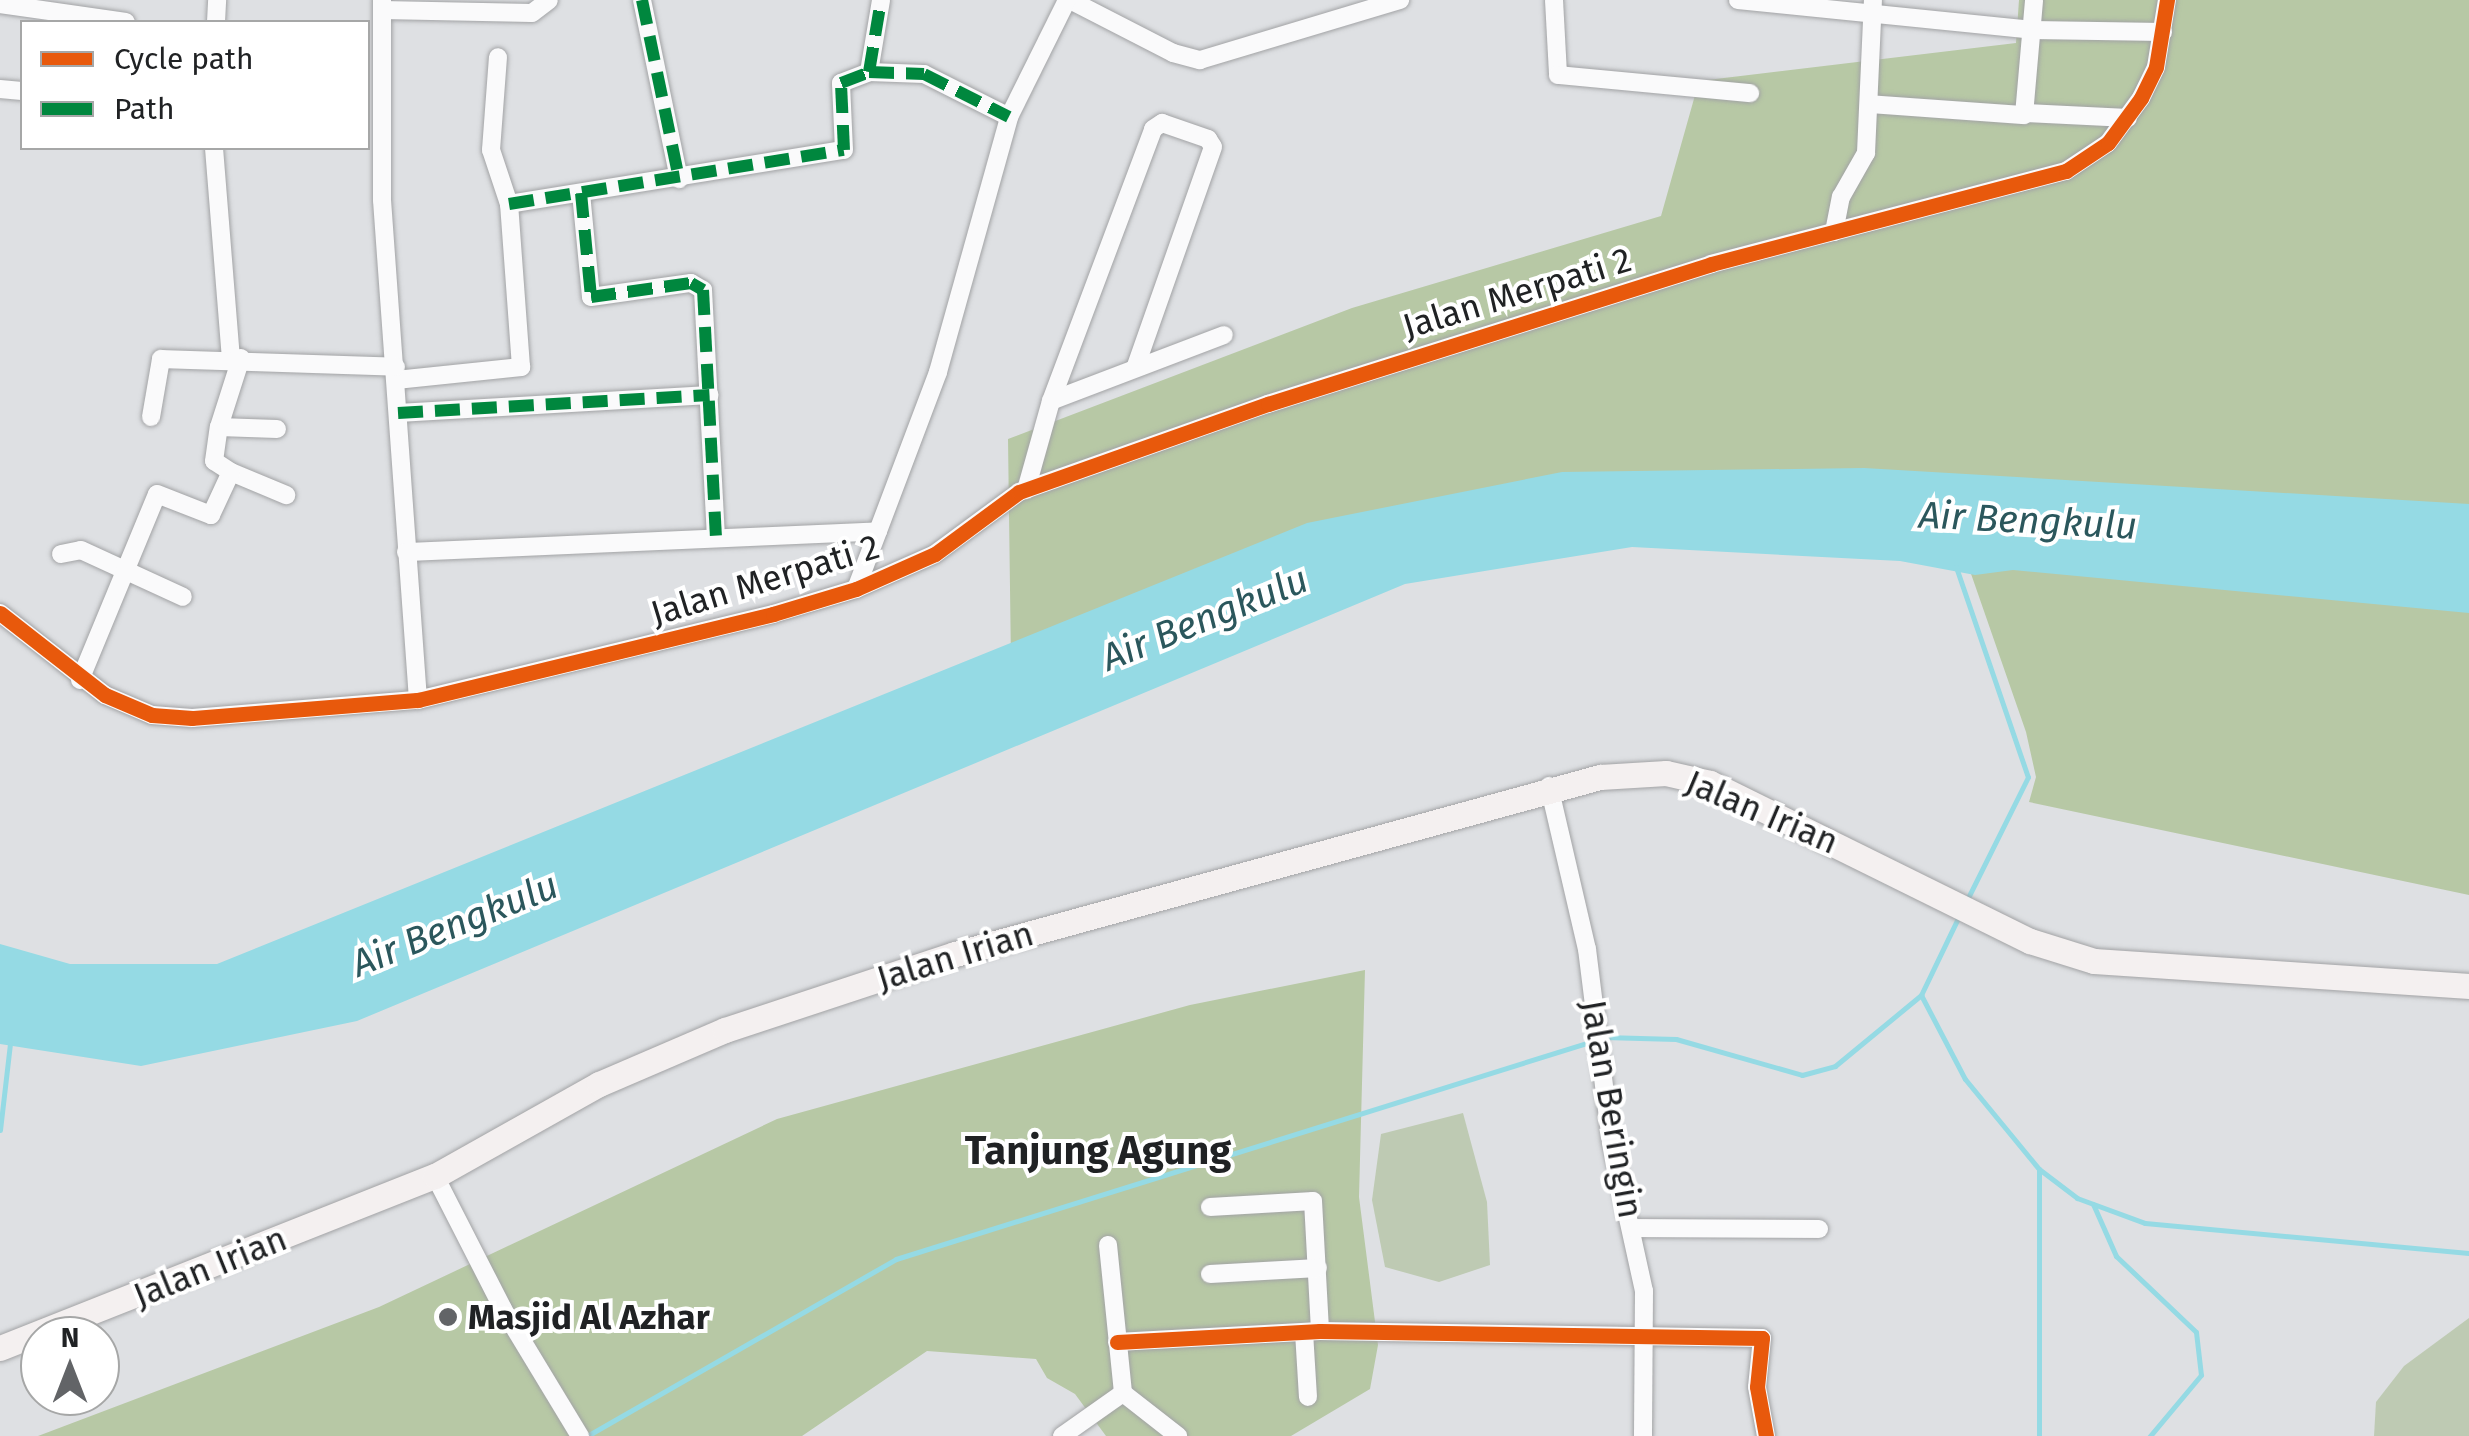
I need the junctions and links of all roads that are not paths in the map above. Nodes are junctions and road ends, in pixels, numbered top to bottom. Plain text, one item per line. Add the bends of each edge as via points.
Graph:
1 (550, 0) edge
2 (642, 0) edge
3 (880, 0) edge
4 (1068, 0) edge
5 (1400, 0) edge
6 (1554, 0) edge
7 (1738, 0) edge
8 (2034, 0) edge
9 (2167, 0) edge
10 (0, 4) edge
11 (382, 5) edge
12 (1872, 6) edge
13 (112, 20) edge
14 (2032, 30) junction
15 (2163, 32) junction
16 (374, 46) edge
17 (498, 57) dead end
18 (869, 72) junction
19 (1750, 93) dead end
20 (1869, 104) junction
21 (2026, 113) junction
22 (1009, 117) junction
23 (2128, 118) junction
24 (214, 150) edge
25 (679, 180) junction
26 (581, 194) junction
27 (509, 204) junction
28 (1834, 232) junction
29 (1224, 335) dead end
30 (236, 358) junction
31 (1135, 368) junction
32 (396, 374) junction
33 (709, 396) junction
34 (1051, 401) junction
35 (398, 413) junction
36 (151, 418) dead end
37 (220, 427) junction
38 (277, 429) dead end
39 (231, 472) junction
40 (1026, 490) junction
41 (286, 495) dead end
42 (878, 531) junction
43 (716, 536) junction
44 (406, 552) junction
45 (60, 554) dead end
46 (126, 570) junction
47 (856, 590) junction
48 (183, 597) dead end
49 (0, 614) edge
50 (80, 680) junction
51 (418, 700) junction
52 (1549, 786) junction
53 (2469, 986) edge
54 (436, 1176) junction
55 (1210, 1207) dead end
56 (1632, 1228) junction
57 (1820, 1229) dead end
58 (1108, 1245) dead end
59 (1318, 1268) junction
60 (1210, 1274) dead end
61 (1312, 1331) junction
62 (1647, 1337) junction
63 (1117, 1342) junction
64 (0, 1348) edge
65 (1122, 1393) junction
66 (1308, 1398) dead end
67 (576, 1430) edge
68 (1062, 1436) edge
69 (1178, 1436) edge
70 (1643, 1436) edge
71 (1766, 1436) edge

1 - 11 street via 532,13
2 - 25 street
3 - 18 street
4 - 5 street via 1172,53 1200,60
4 - 22 street
6 - 19 street via 1558,76
7 - 12 street
8 - 14 street
9 - 15 street, Jalan Merpati 2
10 - 13 street
11 - 16 street
12 - 14 street
12 - 20 street
14 - 15 street
14 - 21 street
15 - 23 street, Jalan Merpati 2 via 2150,83
16 - 32 street
17 - 27 street via 491,150
18 - 22 street via 924,74
18 - 25 street via 850,74 841,83 847,139 840,152
20 - 21 street
20 - 28 street via 1866,153 1841,196
21 - 23 street
22 - 42 street via 938,372
23 - 28 street, Jalan Merpati 2 via 2108,142 2066,171
24 - 30 street
25 - 26 street
26 - 27 street
26 - 33 street via 591,298 702,286
27 - 32 street via 521,367
28 - 40 street, Jalan Merpati 2 via 1541,316
29 - 31 street
30 - 32 street
30 - 36 street via 161,358
30 - 37 street
31 - 34 street
31 - 34 street via 1213,147 1162,122 1152,129
32 - 35 street
33 - 35 street
33 - 43 street
34 - 40 street
35 - 44 street
37 - 38 street
37 - 39 street via 214,461
39 - 41 street
39 - 46 street via 211,515 157,494
40 - 47 street, Jalan Merpati 2 via 950,546
42 - 43 street
42 - 47 street
43 - 44 street
44 - 51 street
45 - 46 street via 75,548
46 - 48 street
46 - 50 street
47 - 51 street, Jalan Merpati 2 via 628,654
49 - 50 street, Jalan Merpati 2
50 - 51 street, Jalan Merpati 2 via 121,704 171,717
52 - 53 main road, Jalan Irian via 1639,773 1687,776 1993,922 2094,961
52 - 54 main road, Jalan Irian via 802,1003 599,1084
52 - 56 street, Jalan Beringin via 1587,949 1595,1038
54 - 64 main road, Jalan Irian
54 - 67 street via 503,1309
55 - 59 street via 1308,1198 1318,1211
56 - 57 street
56 - 62 street, Jalan Beringin
58 - 63 street
59 - 60 street
59 - 61 street
61 - 62 street
61 - 63 street
61 - 66 street
62 - 70 street, Jalan Beringin
62 - 71 street via 1762,1338 1758,1387
63 - 65 street
65 - 68 street
65 - 69 street

